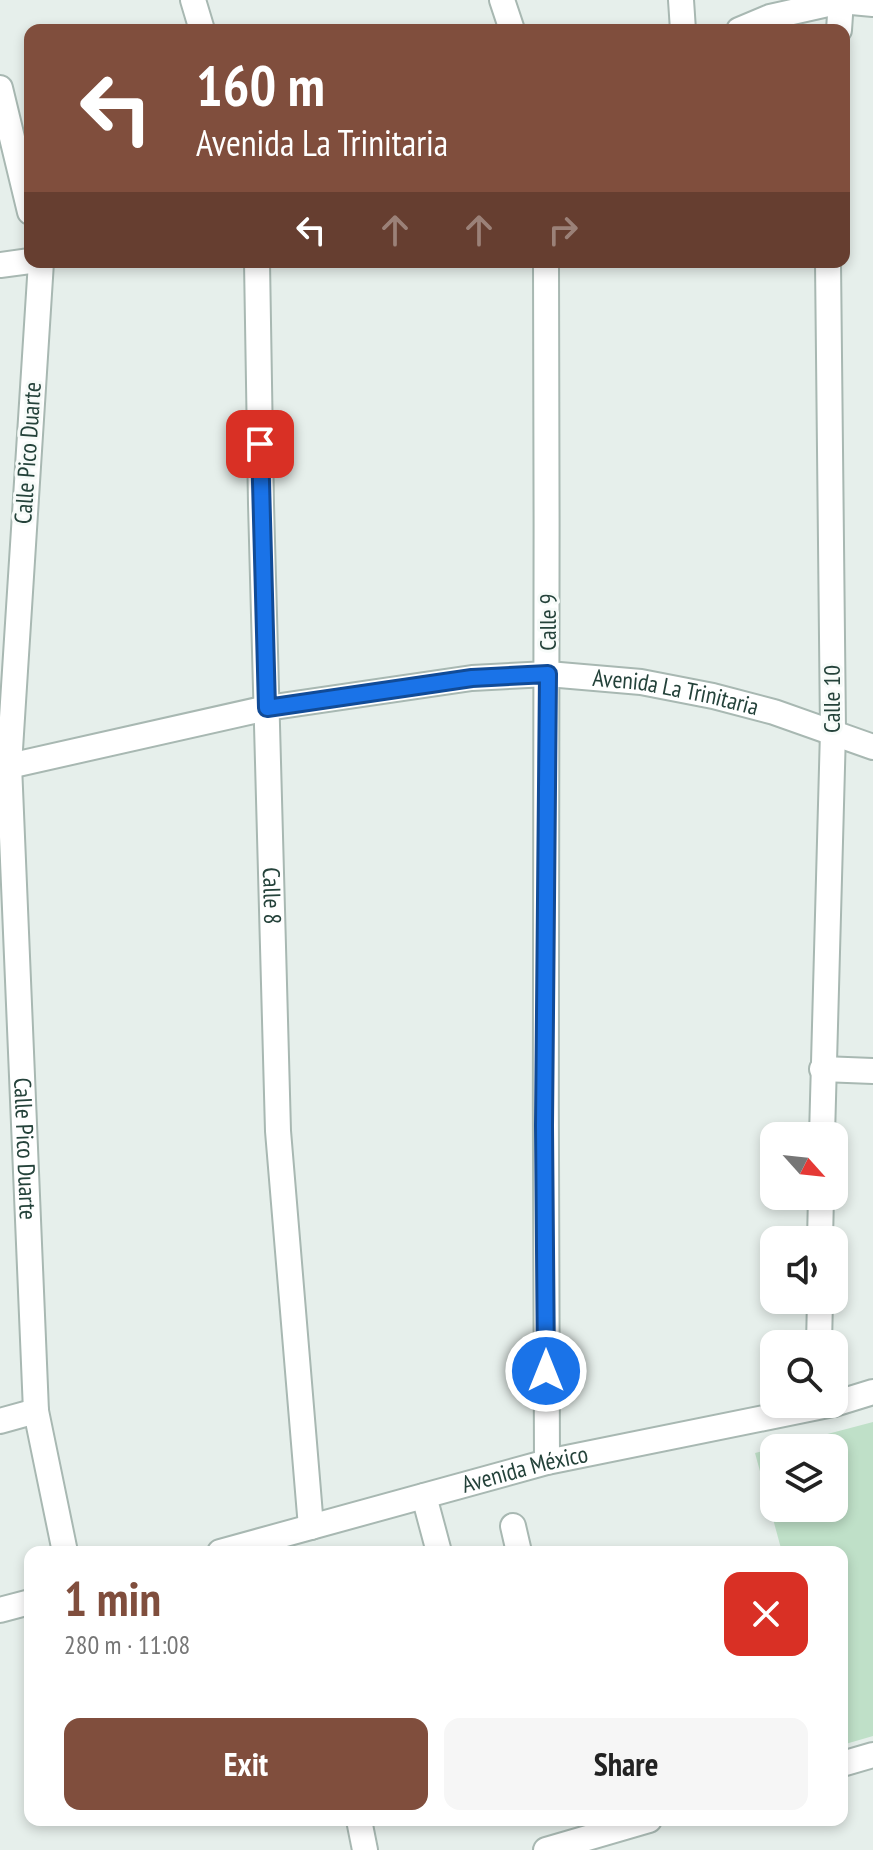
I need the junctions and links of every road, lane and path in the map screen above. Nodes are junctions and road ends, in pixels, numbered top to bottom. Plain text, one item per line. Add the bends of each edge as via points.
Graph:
1 (193, 0) edge
2 (502, 0) edge
3 (681, 0) edge
4 (841, 0) edge
5 (873, 4) edge
6 (200, 24) edge
7 (510, 24) edge
8 (683, 24) edge
9 (753, 24) edge
10 (839, 24) edge
11 (0, 88) edge
12 (24, 187) edge
13 (24, 262) edge
14 (0, 265) edge
15 (40, 268) edge
16 (257, 268) edge
17 (546, 268) edge
18 (828, 268) edge
19 (8, 621) edge
20 (548, 674) junction
21 (267, 708) junction
22 (833, 731) junction
23 (873, 747) edge
24 (4, 767) edge
25 (822, 1069) junction
26 (873, 1071) edge
27 (822, 1122) edge
28 (873, 1392) edge
29 (848, 1399) edge
30 (36, 1411) junction
31 (762, 1418) edge
32 (0, 1421) edge
33 (547, 1462) junction
34 (424, 1496) junction
35 (513, 1526) dead end
36 (311, 1527) junction
37 (64, 1546) edge
38 (242, 1546) edge
39 (437, 1546) edge
40 (518, 1546) edge
41 (24, 1604) edge
42 (0, 1610) edge
43 (873, 1755) edge
44 (848, 1762) edge
45 (360, 1826) edge
46 (628, 1826) edge
47 (365, 1850) edge
48 (546, 1850) edge

1 - 6 street
2 - 7 street
3 - 8 street
4 - 5 street
4 - 9 street
4 - 10 street
11 - 12 street
13 - 14 street
15 - 19 street, Calle Pico Duarte
16 - 21 street, Calle 8
17 - 20 street, Calle 9
18 - 22 street, Calle 10
19 - 24 street, Calle Pico Duarte
20 - 21 street, Avenida La Trinitaria via 472,678
20 - 22 street, Avenida La Trinitaria via 641,682 713,696
20 - 33 street, Calle 9
21 - 24 street, Avenida La Trinitaria
21 - 36 street, Calle 8 via 278,1131
22 - 23 street, Avenida La Trinitaria
22 - 25 street, Calle 10
24 - 30 street, Calle Pico Duarte
25 - 26 street
25 - 27 street, Calle 10
28 - 29 street, Avenida México
30 - 32 street
30 - 37 street, Calle Pico Duarte
31 - 33 street, Avenida México
33 - 34 street, Avenida México
34 - 36 street, Avenida México
34 - 39 street
35 - 40 street
36 - 38 street, Avenida México
41 - 42 street
43 - 44 street
45 - 47 street
46 - 48 street

